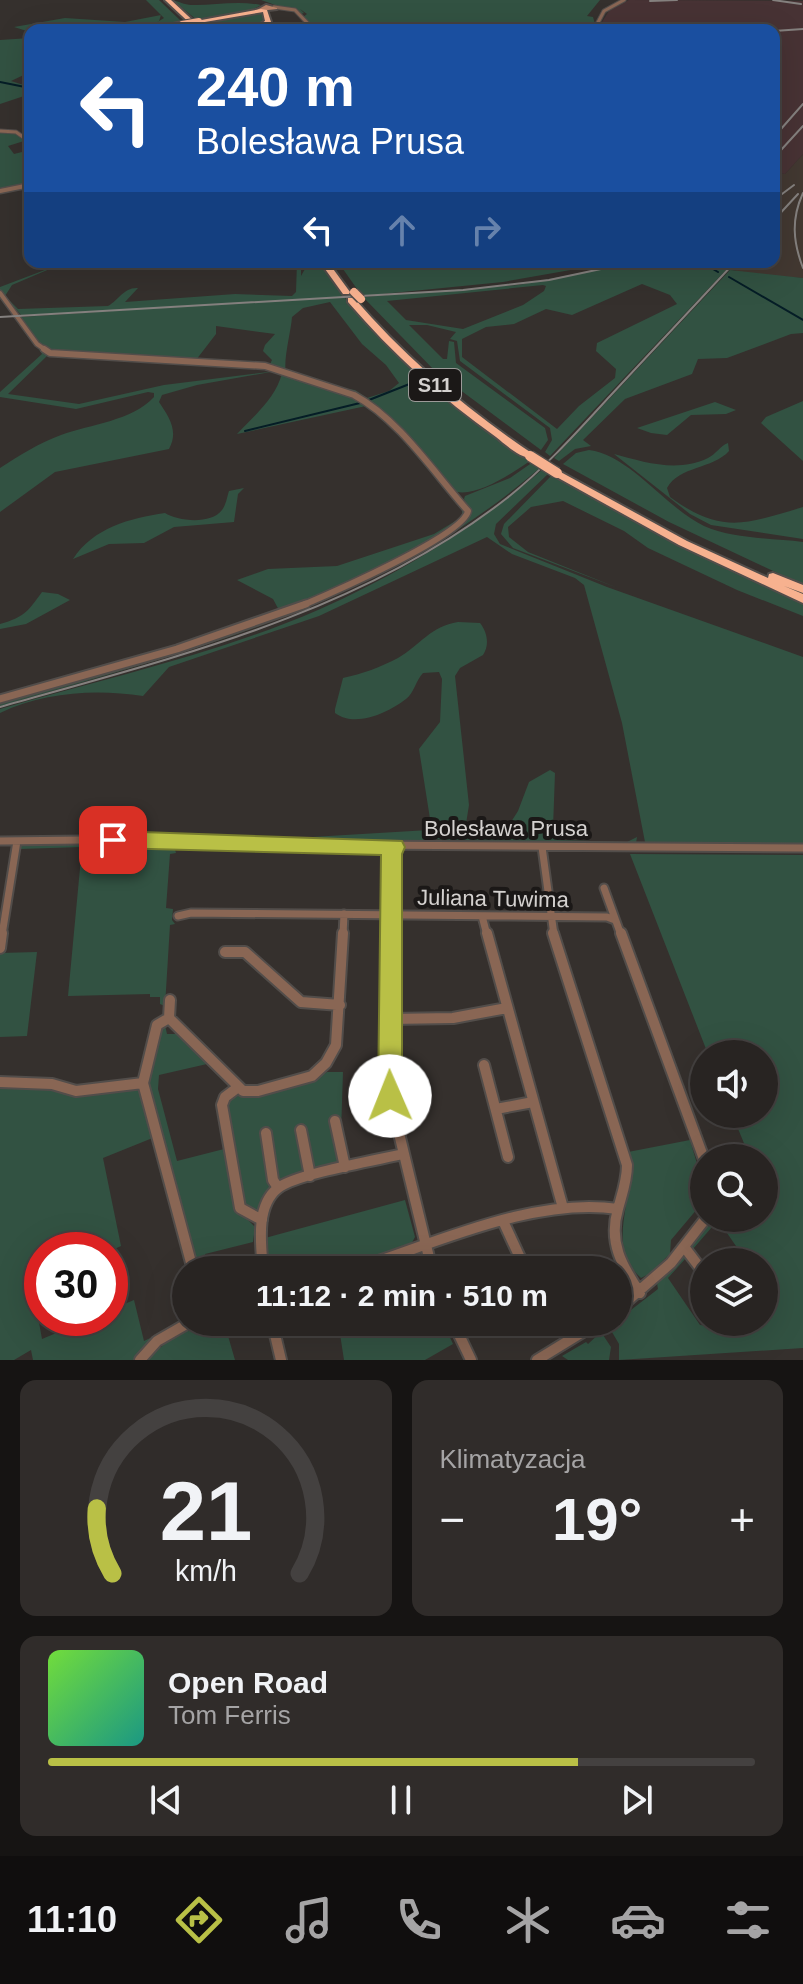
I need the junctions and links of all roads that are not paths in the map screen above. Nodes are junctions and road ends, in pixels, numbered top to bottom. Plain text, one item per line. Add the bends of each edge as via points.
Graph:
1 (166, 0) edge
2 (258, 0) edge
3 (624, 0) edge
4 (267, 9) junction
5 (193, 24) edge
6 (207, 24) edge
7 (266, 24) edge
8 (308, 24) edge
9 (597, 24) edge
10 (0, 131) edge
11 (24, 138) edge
12 (24, 186) edge
13 (0, 191) edge
14 (329, 268) edge
15 (337, 268) edge
16 (0, 293) edge
17 (353, 296) junction
18 (560, 470) junction
19 (803, 589) edge
20 (803, 599) edge
21 (0, 699) edge
22 (0, 841) edge
23 (17, 841) junction
24 (394, 847) junction
25 (542, 847) junction
26 (803, 848) edge
27 (604, 888) dead end
28 (344, 914) junction
29 (391, 914) junction
30 (178, 916) dead end
31 (482, 916) junction
32 (550, 916) junction
33 (615, 920) junction
34 (0, 948) edge
35 (225, 952) dead end
36 (170, 1000) dead end
37 (340, 1005) junction
38 (507, 1008) junction
39 (169, 1018) junction
40 (390, 1019) junction
41 (484, 1065) dead end
42 (368, 1068) dead end
43 (389, 1068) junction
44 (0, 1082) edge
45 (143, 1083) junction
46 (237, 1088) junction
47 (533, 1102) junction
48 (496, 1109) junction
49 (335, 1121) dead end
50 (301, 1130) dead end
51 (266, 1133) dead end
52 (698, 1144) edge
53 (403, 1154) junction
54 (508, 1157) dead end
55 (345, 1167) junction
56 (310, 1176) junction
57 (278, 1188) junction
58 (563, 1208) junction
59 (618, 1209) junction
60 (262, 1220) junction
61 (504, 1223) junction
62 (696, 1232) edge
63 (425, 1246) junction
64 (685, 1248) junction
65 (690, 1255) edge
66 (189, 1256) edge
67 (261, 1256) edge
68 (395, 1256) edge
69 (428, 1256) edge
70 (519, 1256) edge
71 (640, 1293) junction
72 (632, 1299) edge
73 (172, 1332) edge
74 (275, 1336) edge
75 (460, 1336) edge
76 (576, 1336) edge
77 (140, 1360) edge
78 (281, 1360) edge
79 (471, 1360) edge
80 (537, 1360) edge

1 - 5 highway
2 - 4 street
3 - 9 street
4 - 6 highway
4 - 7 highway
4 - 8 street via 299,14
10 - 11 street
12 - 13 street
14 - 17 highway, S11
15 - 17 highway, S11
16 - 21 street via 37,344 50,353 265,366 364,400 468,511 457,526 376,572 269,619
17 - 18 highway, S11, bridge via 385,338 429,381
18 - 19 highway, S11
18 - 20 highway, S11 via 683,543
22 - 23 street, Bolesława Prusa
23 - 24 street, Bolesława Prusa
23 - 34 street
24 - 25 street, Bolesława Prusa
24 - 29 street
25 - 26 street, Bolesława Prusa
25 - 32 street
27 - 33 street
28 - 29 street, Juliana Tuwima
28 - 30 street, Juliana Tuwima
28 - 37 street
29 - 31 street, Juliana Tuwima
29 - 40 street
31 - 32 street, Juliana Tuwima
31 - 38 street
32 - 33 street, Juliana Tuwima
32 - 59 street via 626,1157 628,1174
33 - 52 street
35 - 37 street via 245,952 301,1002
36 - 39 street
37 - 46 street via 336,1045 316,1073 258,1091
38 - 40 street via 453,1018
38 - 47 street
39 - 45 street via 157,1025
39 - 46 street
40 - 43 street
41 - 48 street
42 - 43 street
43 - 53 street via 391,1107
44 - 45 street via 52,1084 76,1091
45 - 66 street
46 - 60 street via 222,1105 234,1187 240,1208
47 - 48 street
47 - 58 street
48 - 54 street
49 - 55 street
50 - 56 street
51 - 57 street
53 - 55 street
53 - 63 street
55 - 56 street
56 - 57 street
57 - 60 street
58 - 59 street
58 - 61 street
59 - 71 street via 613,1228 616,1253
60 - 67 street
61 - 63 street
61 - 70 street
62 - 64 street
63 - 68 street
63 - 69 street
64 - 65 street
64 - 71 street
71 - 72 street
73 - 77 street
74 - 78 street
75 - 79 street
76 - 80 street

